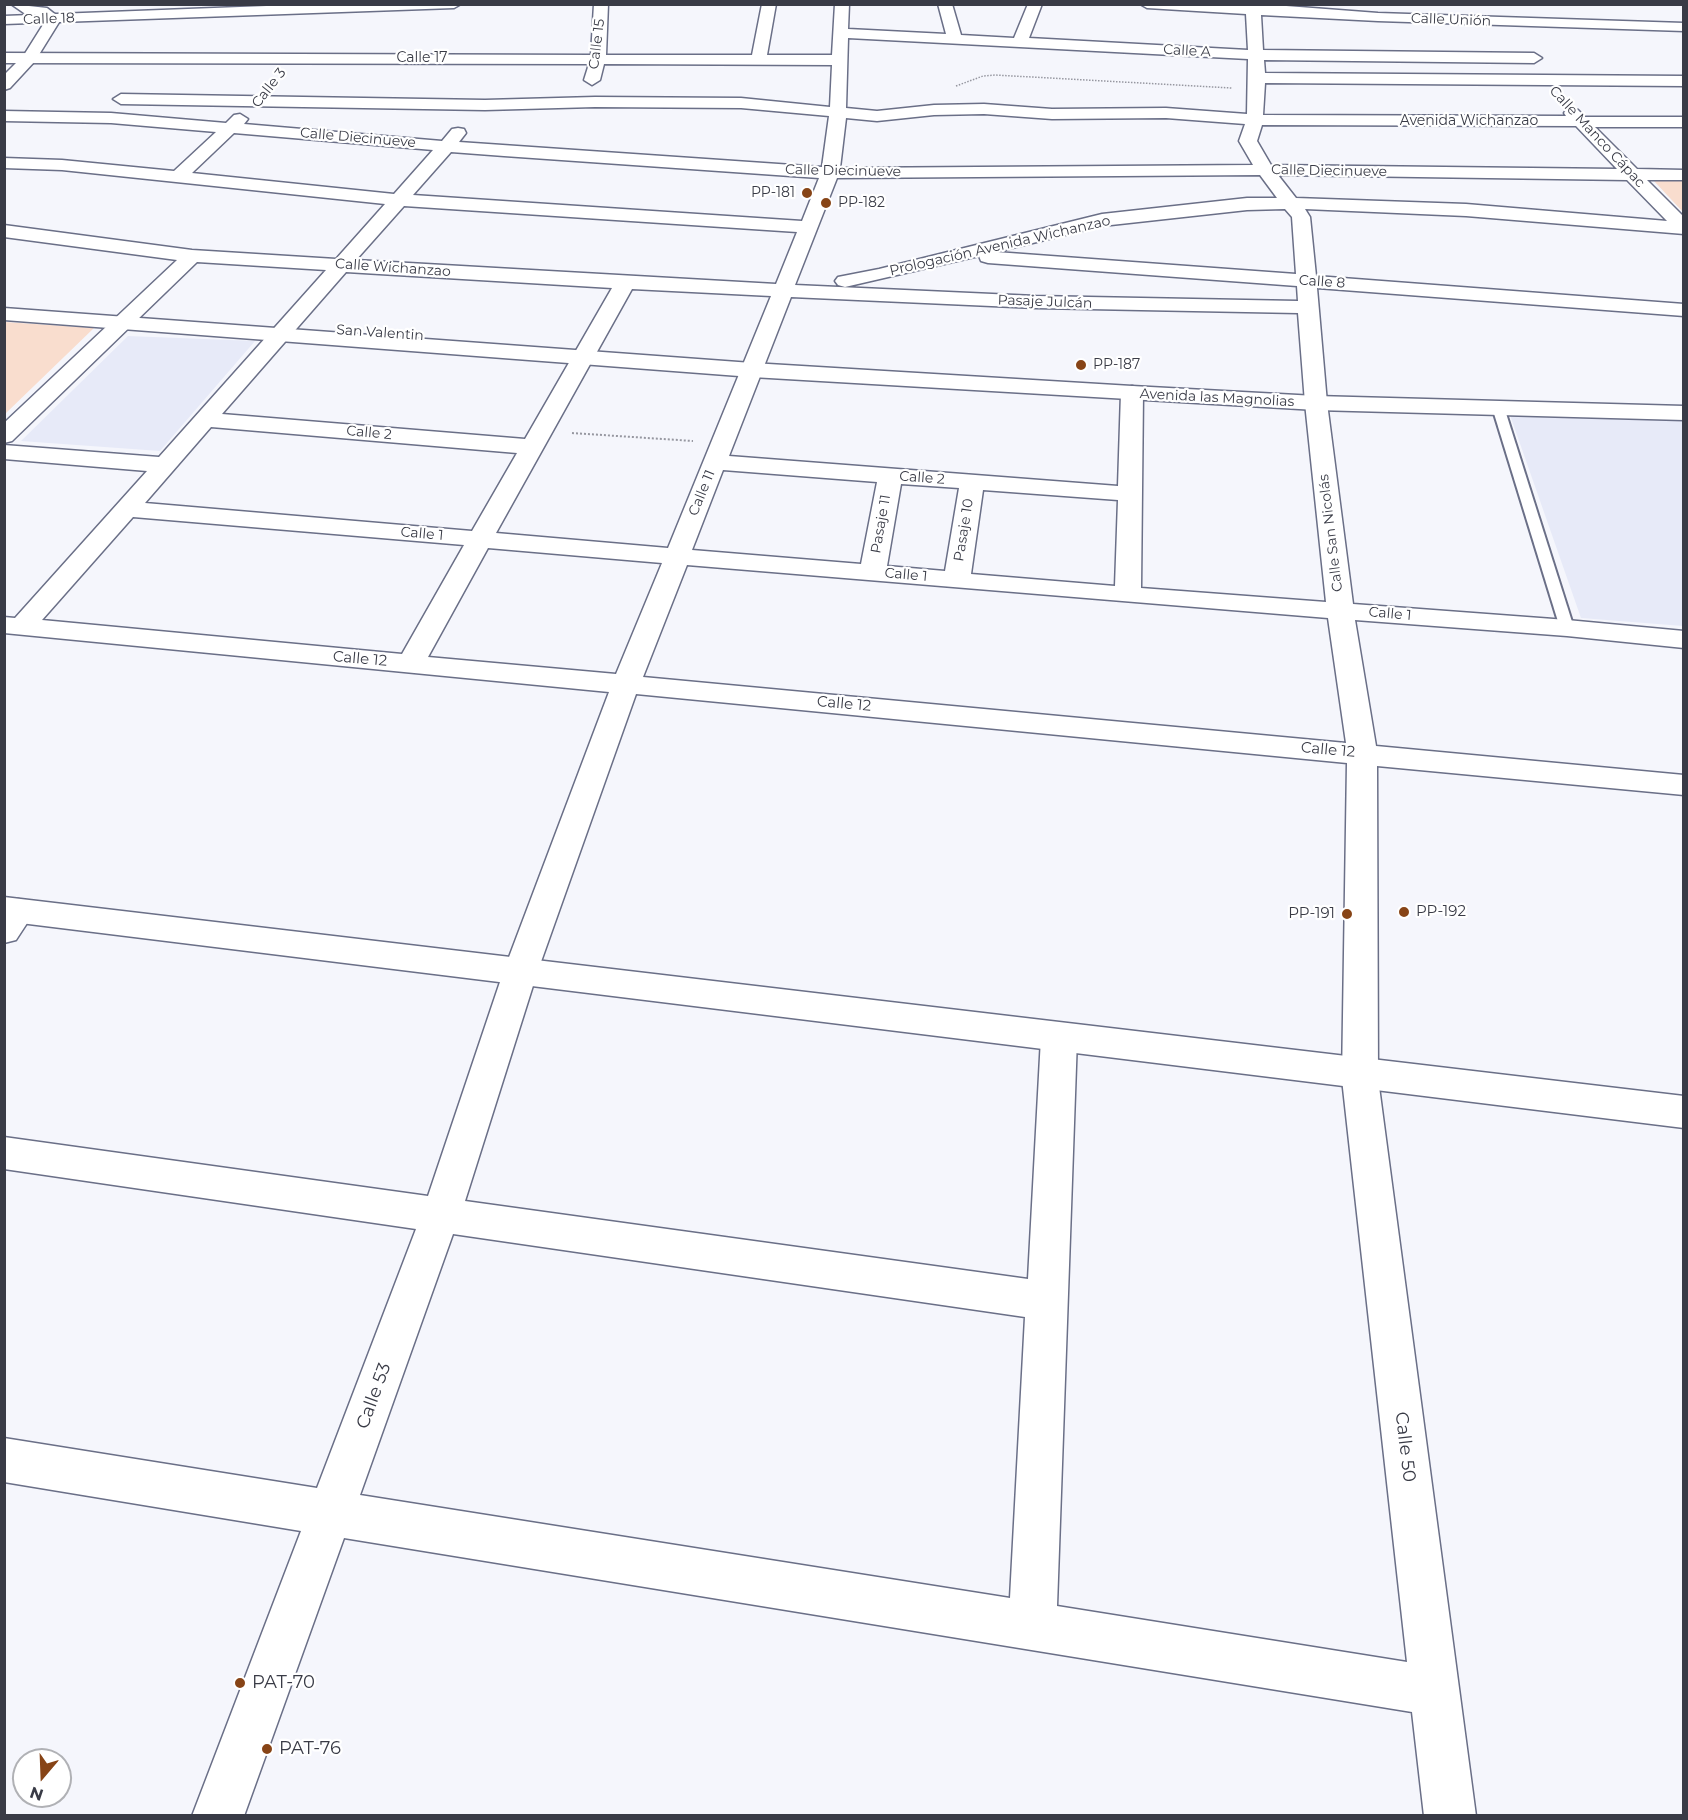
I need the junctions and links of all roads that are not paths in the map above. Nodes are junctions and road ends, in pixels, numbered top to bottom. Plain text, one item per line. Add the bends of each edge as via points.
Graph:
1 (18, 4) edge
2 (151, 4) edge
3 (454, 4) edge
4 (601, 4) edge
5 (769, 4) edge
6 (842, 4) edge
7 (945, 4) edge
8 (1035, 4) edge
9 (1147, 4) edge
10 (1506, 4) edge
11 (446, 5) edge
12 (313, 7) edge
13 (1254, 8) edge
14 (1377, 11) edge
15 (46, 12) edge
16 (99, 17) junction
17 (4, 20) edge
18 (1515, 23) junction
19 (1683, 27) edge
20 (306, 28) dead end
21 (841, 33) junction
22 (954, 38) junction
23 (1020, 42) junction
24 (295, 52) junction
25 (1256, 55) junction
26 (4, 58) edge
27 (30, 58) junction
28 (1534, 58) junction
29 (759, 59) junction
30 (598, 60) junction
31 (840, 60) junction
32 (280, 73) dead end
33 (1546, 81) junction
34 (1683, 81) edge
35 (1257, 84) junction
36 (590, 87) junction
37 (8, 92) edge
38 (265, 95) junction
39 (110, 98) dead end
40 (620, 102) junction
41 (485, 105) junction
42 (838, 114) junction
43 (4, 116) edge
44 (1255, 120) junction
45 (1580, 122) junction
46 (1683, 122) edge
47 (230, 128) junction
48 (446, 146) junction
49 (4, 163) edge
50 (1265, 170) junction
51 (830, 173) junction
52 (1631, 174) junction
53 (1683, 175) edge
54 (178, 177) junction
55 (398, 200) junction
56 (1290, 203) junction
57 (809, 227) junction
58 (1683, 228) edge
59 (4, 231) edge
60 (960, 255) junction
61 (192, 256) junction
62 (340, 265) junction
63 (1306, 281) junction
64 (625, 283) junction
65 (783, 292) junction
66 (4, 304) edge
67 (1308, 307) junction
68 (1683, 310) edge
69 (4, 314) edge
70 (127, 319) junction
71 (283, 331) junction
72 (585, 353) junction
73 (753, 365) junction
74 (1132, 393) junction
75 (1315, 396) junction
76 (1683, 399) edge
77 (1498, 407) junction
78 (1683, 413) edge
79 (206, 420) junction
80 (4, 436) edge
81 (537, 439) junction
82 (4, 453) edge
83 (718, 453) junction
84 (167, 465) junction
85 (890, 476) junction
86 (972, 482) junction
87 (1130, 494) junction
88 (128, 509) junction
89 (480, 539) junction
90 (677, 556) junction
91 (873, 572) junction
92 (957, 579) junction
93 (1128, 594) junction
94 (1340, 610) junction
95 (13, 626) edge
96 (1567, 628) junction
97 (1683, 640) edge
98 (410, 664) junction
99 (626, 684) junction
100 (1362, 753) junction
101 (1683, 785) edge
102 (9, 917) edge
103 (520, 973) junction
104 (1059, 1038) junction
105 (1360, 1077) junction
106 (1683, 1112) edge
107 (4, 1153) edge
108 (441, 1214) junction
109 (1046, 1301) junction
110 (4, 1460) edge
111 (332, 1511) junction
112 (1032, 1625) junction
113 (1435, 1691) junction
114 (218, 1815) edge
115 (1450, 1815) edge

1 - 15 street
2 - 16 street
3 - 11 street, Calle 18
4 - 30 street, Calle 15
5 - 29 street
6 - 21 street, Calle 11
7 - 22 street
8 - 23 street
9 - 13 street, Calle Unión
10 - 18 street, Calle Manco Cápac
11 - 12 street, Calle 18
12 - 16 street, Calle 18
12 - 20 street
13 - 14 street, Calle Unión
13 - 25 street, Calle San Nicolás
14 - 18 street, Calle Unión
15 - 16 street, Calle 18
15 - 17 street, Calle 18
15 - 27 street
18 - 19 street, Calle Unión
18 - 28 street, Calle Manco Cápac
21 - 22 street, Calle A
21 - 31 street, Calle 11
22 - 23 street, Calle A
23 - 25 street, Calle A
24 - 27 street, Calle 17
24 - 30 street, Calle 17
24 - 32 street, Calle 3
25 - 28 street, Calle A
25 - 35 street, Calle San Nicolás
26 - 27 street, Calle 17
27 - 37 street
28 - 33 street, Calle Manco Cápac
29 - 30 street, Calle 17
29 - 31 street, Calle 17
30 - 36 street, Calle 15
31 - 42 street, Calle 11
33 - 34 street
33 - 35 street
33 - 45 street, Calle Manco Cápac
35 - 44 street, Calle San Nicolás
36 - 40 street, Calle 15
36 - 41 street
38 - 39 street
38 - 41 street
38 - 47 street, Calle 3
40 - 41 street, Avenida Wichanzao
40 - 42 street, Avenida Wichanzao via 741,103
41 - 48 street
42 - 44 street, Avenida Wichanzao via 877,116 984,109 1052,114 1166,113
42 - 51 street, Calle 11
43 - 47 street, Calle Diecinueve via 111,118
44 - 45 street, Avenida Wichanzao
44 - 50 street, Calle San Nicolás via 1248,141
45 - 46 street, Avenida Wichanzao
45 - 52 street, Calle Manco Cápac
47 - 48 street, Calle Diecinueve
47 - 54 street, Calle 3
48 - 51 street, Calle Diecinueve
48 - 55 street
49 - 54 street
50 - 51 street, Calle Diecinueve
50 - 52 street, Calle Diecinueve
50 - 56 street, Calle San Nicolás
51 - 57 street, Calle 11
52 - 53 street, Calle Diecinueve
52 - 58 street, Calle Manco Cápac
54 - 55 street
55 - 57 street
55 - 62 street
56 - 58 street, Prologación Avenida Wichanzao via 1466,210
56 - 60 street, Prologación Avenida Wichanzao via 1102,220
56 - 63 street, Calle San Nicolás via 1301,217
57 - 65 street, Calle 11
59 - 61 street, Calle Wichanzao
60 - 63 street, Calle 8
60 - 65 street, Prologación Avenida Wichanzao via 879,275
61 - 62 street, Calle Wichanzao
61 - 70 street
62 - 64 street, Calle Wichanzao
62 - 71 street
63 - 67 street, Calle San Nicolás
63 - 68 street, Calle 8
64 - 65 street, Calle Wichanzao
64 - 72 street
65 - 67 street, Pasaje Julcán
65 - 73 street, Calle 11
66 - 70 street, San Valentin
67 - 75 street, Calle San Nicolás
69 - 70 street, San Valentin
70 - 71 street, San Valentin
70 - 80 street
71 - 72 street, San Valentin
71 - 79 street
72 - 73 street, San Valentin
72 - 81 street
73 - 74 street, Avenida las Magnolias
73 - 75 street, Avenida las Magnolias
73 - 83 street, Calle 11
74 - 75 street, Avenida las Magnolias
74 - 87 street
75 - 76 street, Avenida las Magnolias via 1492,391
75 - 77 street, Avenida las Magnolias
75 - 94 street, Calle San Nicolás
77 - 78 street, Avenida las Magnolias
77 - 96 lane
79 - 81 street, Calle 2
79 - 84 street
81 - 89 street
82 - 84 street
83 - 85 street, Calle 2
83 - 90 street, Calle 11
84 - 88 street
85 - 86 street, Calle 2
85 - 91 street, Pasaje 11
86 - 87 street, Calle 2
86 - 92 street, Pasaje 10
87 - 93 street
88 - 89 street, Calle 1
88 - 95 street
89 - 90 street, Calle 1
89 - 98 street
90 - 91 street, Calle 1
90 - 99 street, Calle 11
91 - 92 street, Calle 1
92 - 93 street, Calle 1
93 - 94 street, Calle 1
94 - 96 street, Calle 1
94 - 100 street, Calle San Nicolás
95 - 98 street, Calle 12
96 - 97 street, Calle 1
98 - 99 street, Calle 12
99 - 100 street, Calle 12
99 - 103 street, Calle 11
100 - 101 street, Calle 12
100 - 105 street, Calle San Nicolás
102 - 103 street
103 - 104 street
103 - 108 street, Calle 53
104 - 105 street
104 - 109 street
105 - 106 street
105 - 113 street, Calle 50
107 - 108 street
108 - 109 street
108 - 111 street, Calle 53
109 - 112 street
110 - 111 street
111 - 112 street
111 - 114 street, Calle 53
112 - 113 street
113 - 115 street, Calle 50

